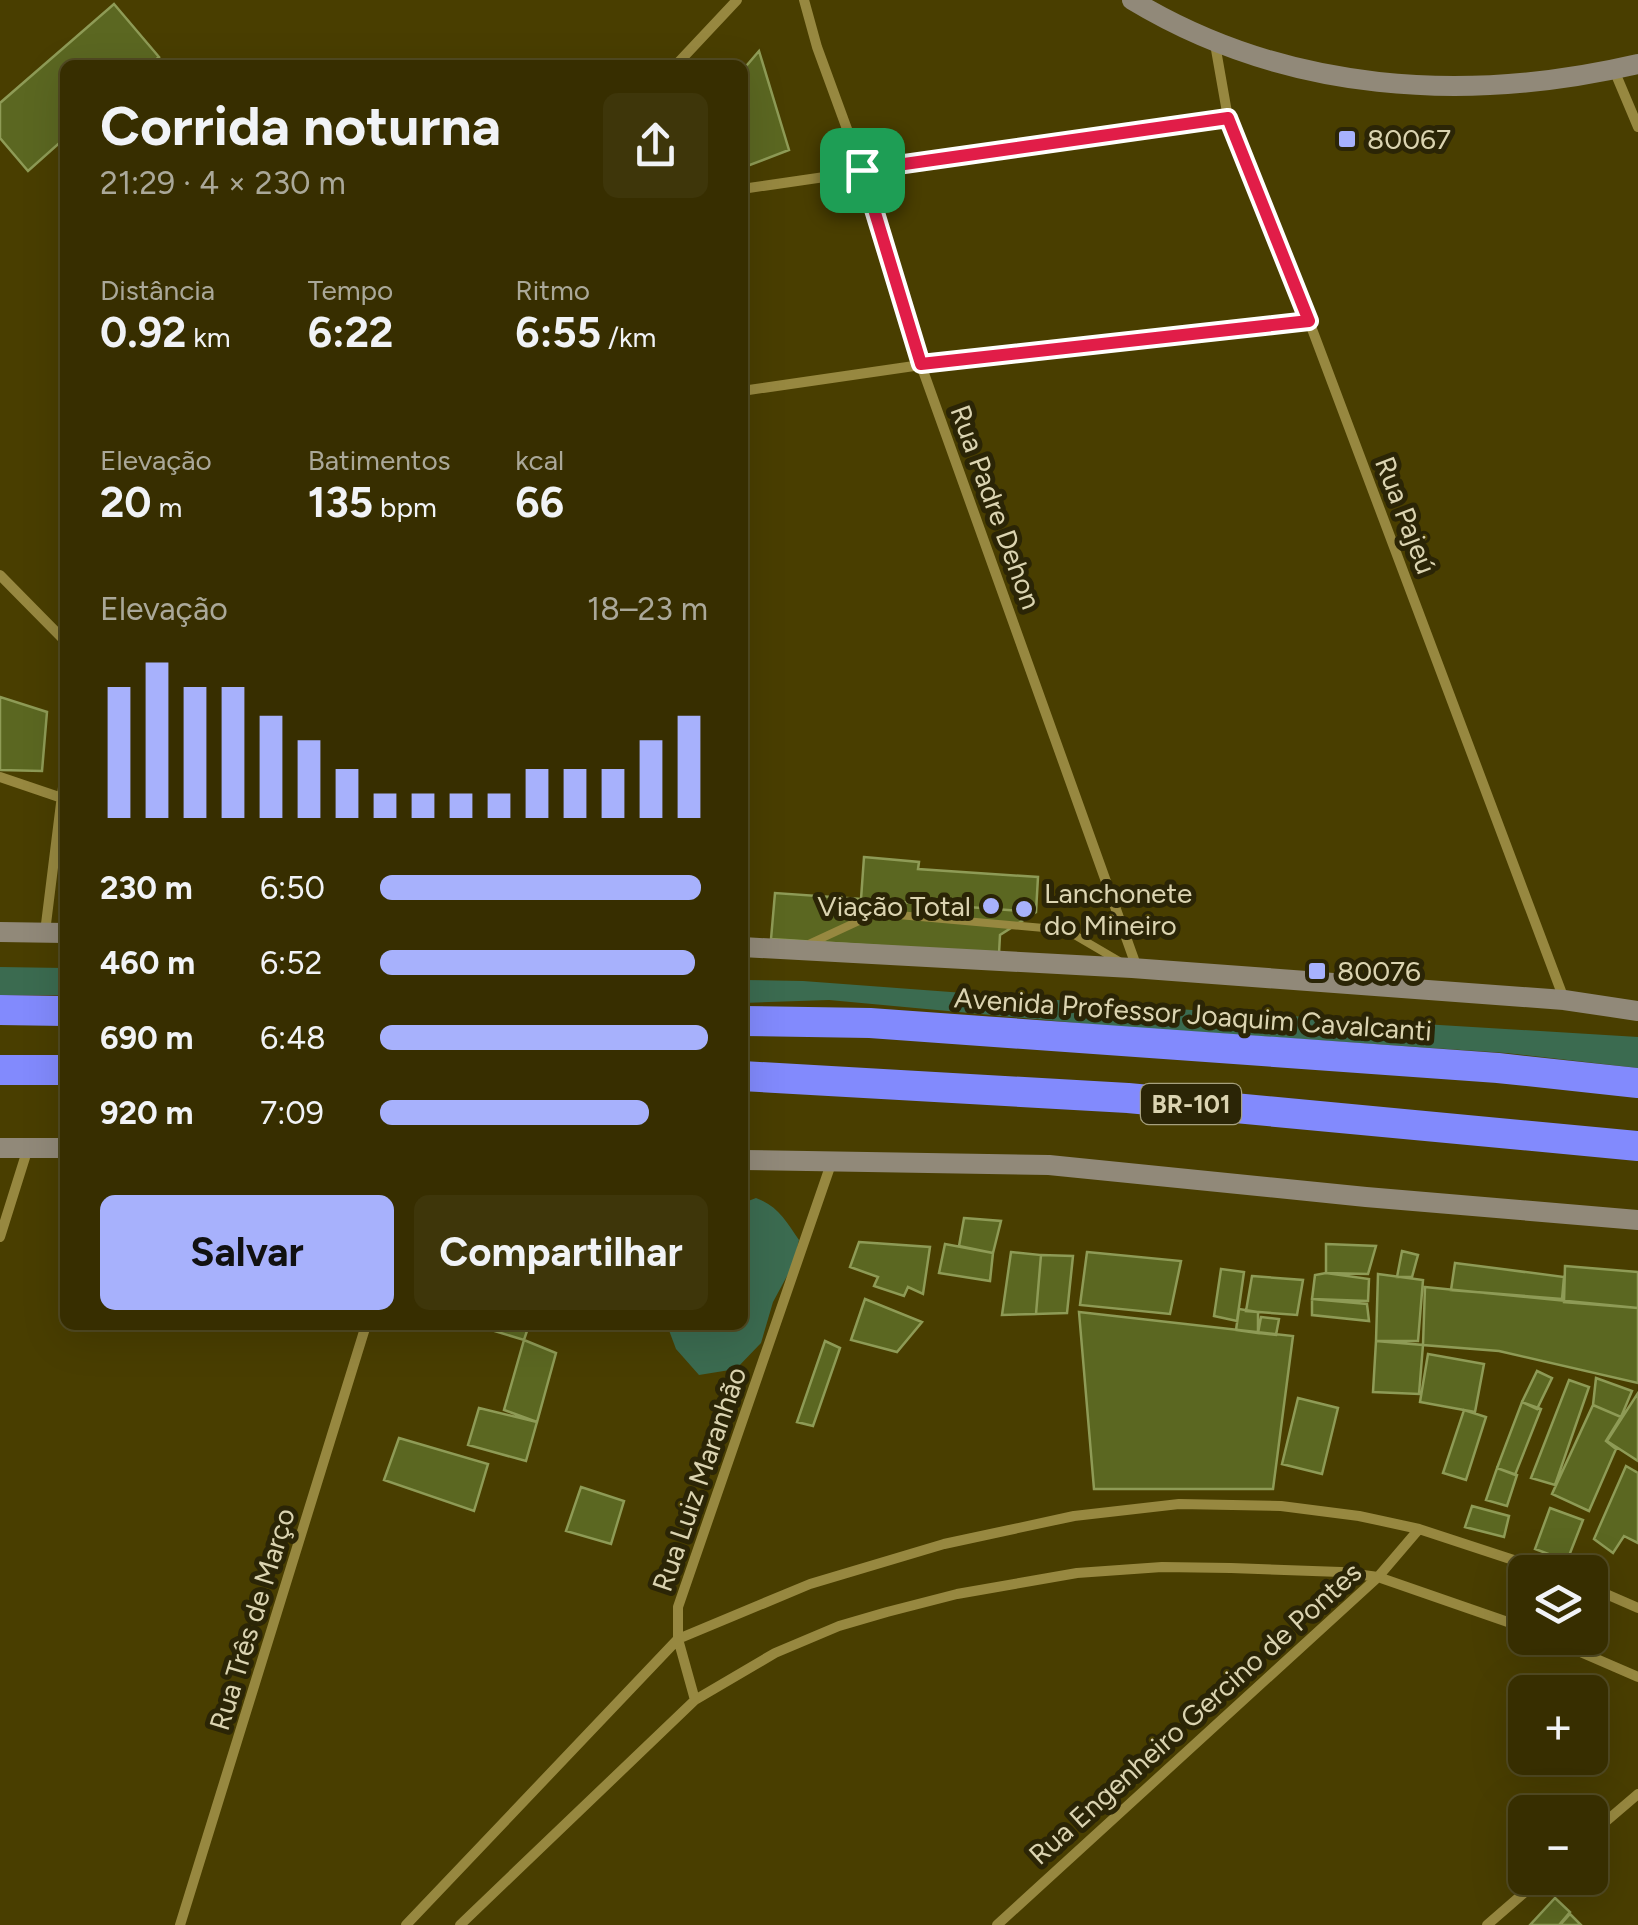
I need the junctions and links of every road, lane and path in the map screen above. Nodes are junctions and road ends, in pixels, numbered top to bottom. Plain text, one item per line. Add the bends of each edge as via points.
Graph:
1 (737, 0) edge
2 (804, 0) edge
3 (1132, 0) edge
4 (1215, 44) junction
5 (681, 60) edge
6 (1638, 64) edge
7 (1614, 70) junction
8 (1228, 118) junction
9 (1638, 127) edge
10 (862, 170) junction
11 (748, 188) edge
12 (1309, 321) junction
13 (921, 364) junction
14 (748, 391) edge
15 (0, 574) edge
16 (60, 637) edge
17 (0, 777) edge
18 (60, 797) edge
19 (60, 837) edge
20 (0, 932) edge
21 (55, 933) edge
22 (748, 946) edge
23 (798, 950) junction
24 (1134, 968) junction
25 (1564, 1000) junction
26 (0, 1010) edge
27 (1638, 1010) edge
28 (60, 1011) edge
29 (748, 1021) edge
30 (0, 1070) edge
31 (60, 1070) edge
32 (748, 1076) edge
33 (1638, 1083) edge
34 (1638, 1146) edge
35 (0, 1148) edge
36 (28, 1148) junction
37 (60, 1148) edge
38 (748, 1160) edge
39 (832, 1161) junction
40 (1638, 1220) edge
41 (0, 1237) edge
42 (364, 1330) edge
43 (1419, 1529) junction
44 (1508, 1558) edge
45 (1378, 1577) junction
46 (1608, 1594) edge
47 (1638, 1608) edge
48 (1508, 1622) edge
49 (678, 1639) junction
50 (1587, 1655) edge
51 (1638, 1677) edge
52 (695, 1700) junction
53 (1638, 1794) edge
54 (1608, 1820) edge
55 (1522, 1895) edge
56 (180, 1925) edge
57 (406, 1925) edge
58 (460, 1925) edge
59 (997, 1925) edge
60 (1487, 1925) edge

1 - 5 street
2 - 10 street, Rua Padre Dehon
3 - 4 main road
4 - 7 main road via 1305,72 1396,85 1535,84
4 - 8 street, Rua Pajeú
6 - 7 main road
7 - 9 street
8 - 10 street
8 - 12 street, Rua Pajeú
10 - 11 street
10 - 13 street, Rua Padre Dehon
12 - 13 street
12 - 25 street, Rua Pajeú
13 - 14 street
13 - 24 street, Rua Padre Dehon
15 - 16 street
17 - 18 street
19 - 21 street
20 - 21 main road
22 - 23 main road, Avenida Professor Joaquim Cavalcanti
23 - 24 main road, Avenida Professor Joaquim Cavalcanti
23 - 24 lane via 876,913 1066,930
24 - 25 main road, Avenida Professor Joaquim Cavalcanti
25 - 27 main road, Avenida Professor Joaquim Cavalcanti
26 - 28 highway
29 - 33 highway, Avenida Professor Joaquim Cavalcanti / BR-101 via 870,1023
30 - 31 highway
32 - 34 highway, BR-101 via 1128,1098
35 - 36 main road
36 - 37 main road
36 - 41 street
38 - 39 main road
39 - 40 main road via 1049,1165
39 - 49 street, Rua Luiz Maranhão via 689,1569
42 - 56 street, Rua Três de Março
43 - 44 street
43 - 45 street, Rua Engenheiro Gercino de Pontes
43 - 49 street via 1281,1506 1179,1504 1074,1516 944,1544 810,1584
45 - 48 street
45 - 52 street via 1162,1567 957,1594 839,1626 775,1653
45 - 59 street, Rua Engenheiro Gercino de Pontes
46 - 47 street
49 - 52 street, Rua Luiz Maranhão
49 - 57 street
50 - 51 street
52 - 58 street
53 - 54 street
55 - 60 street

